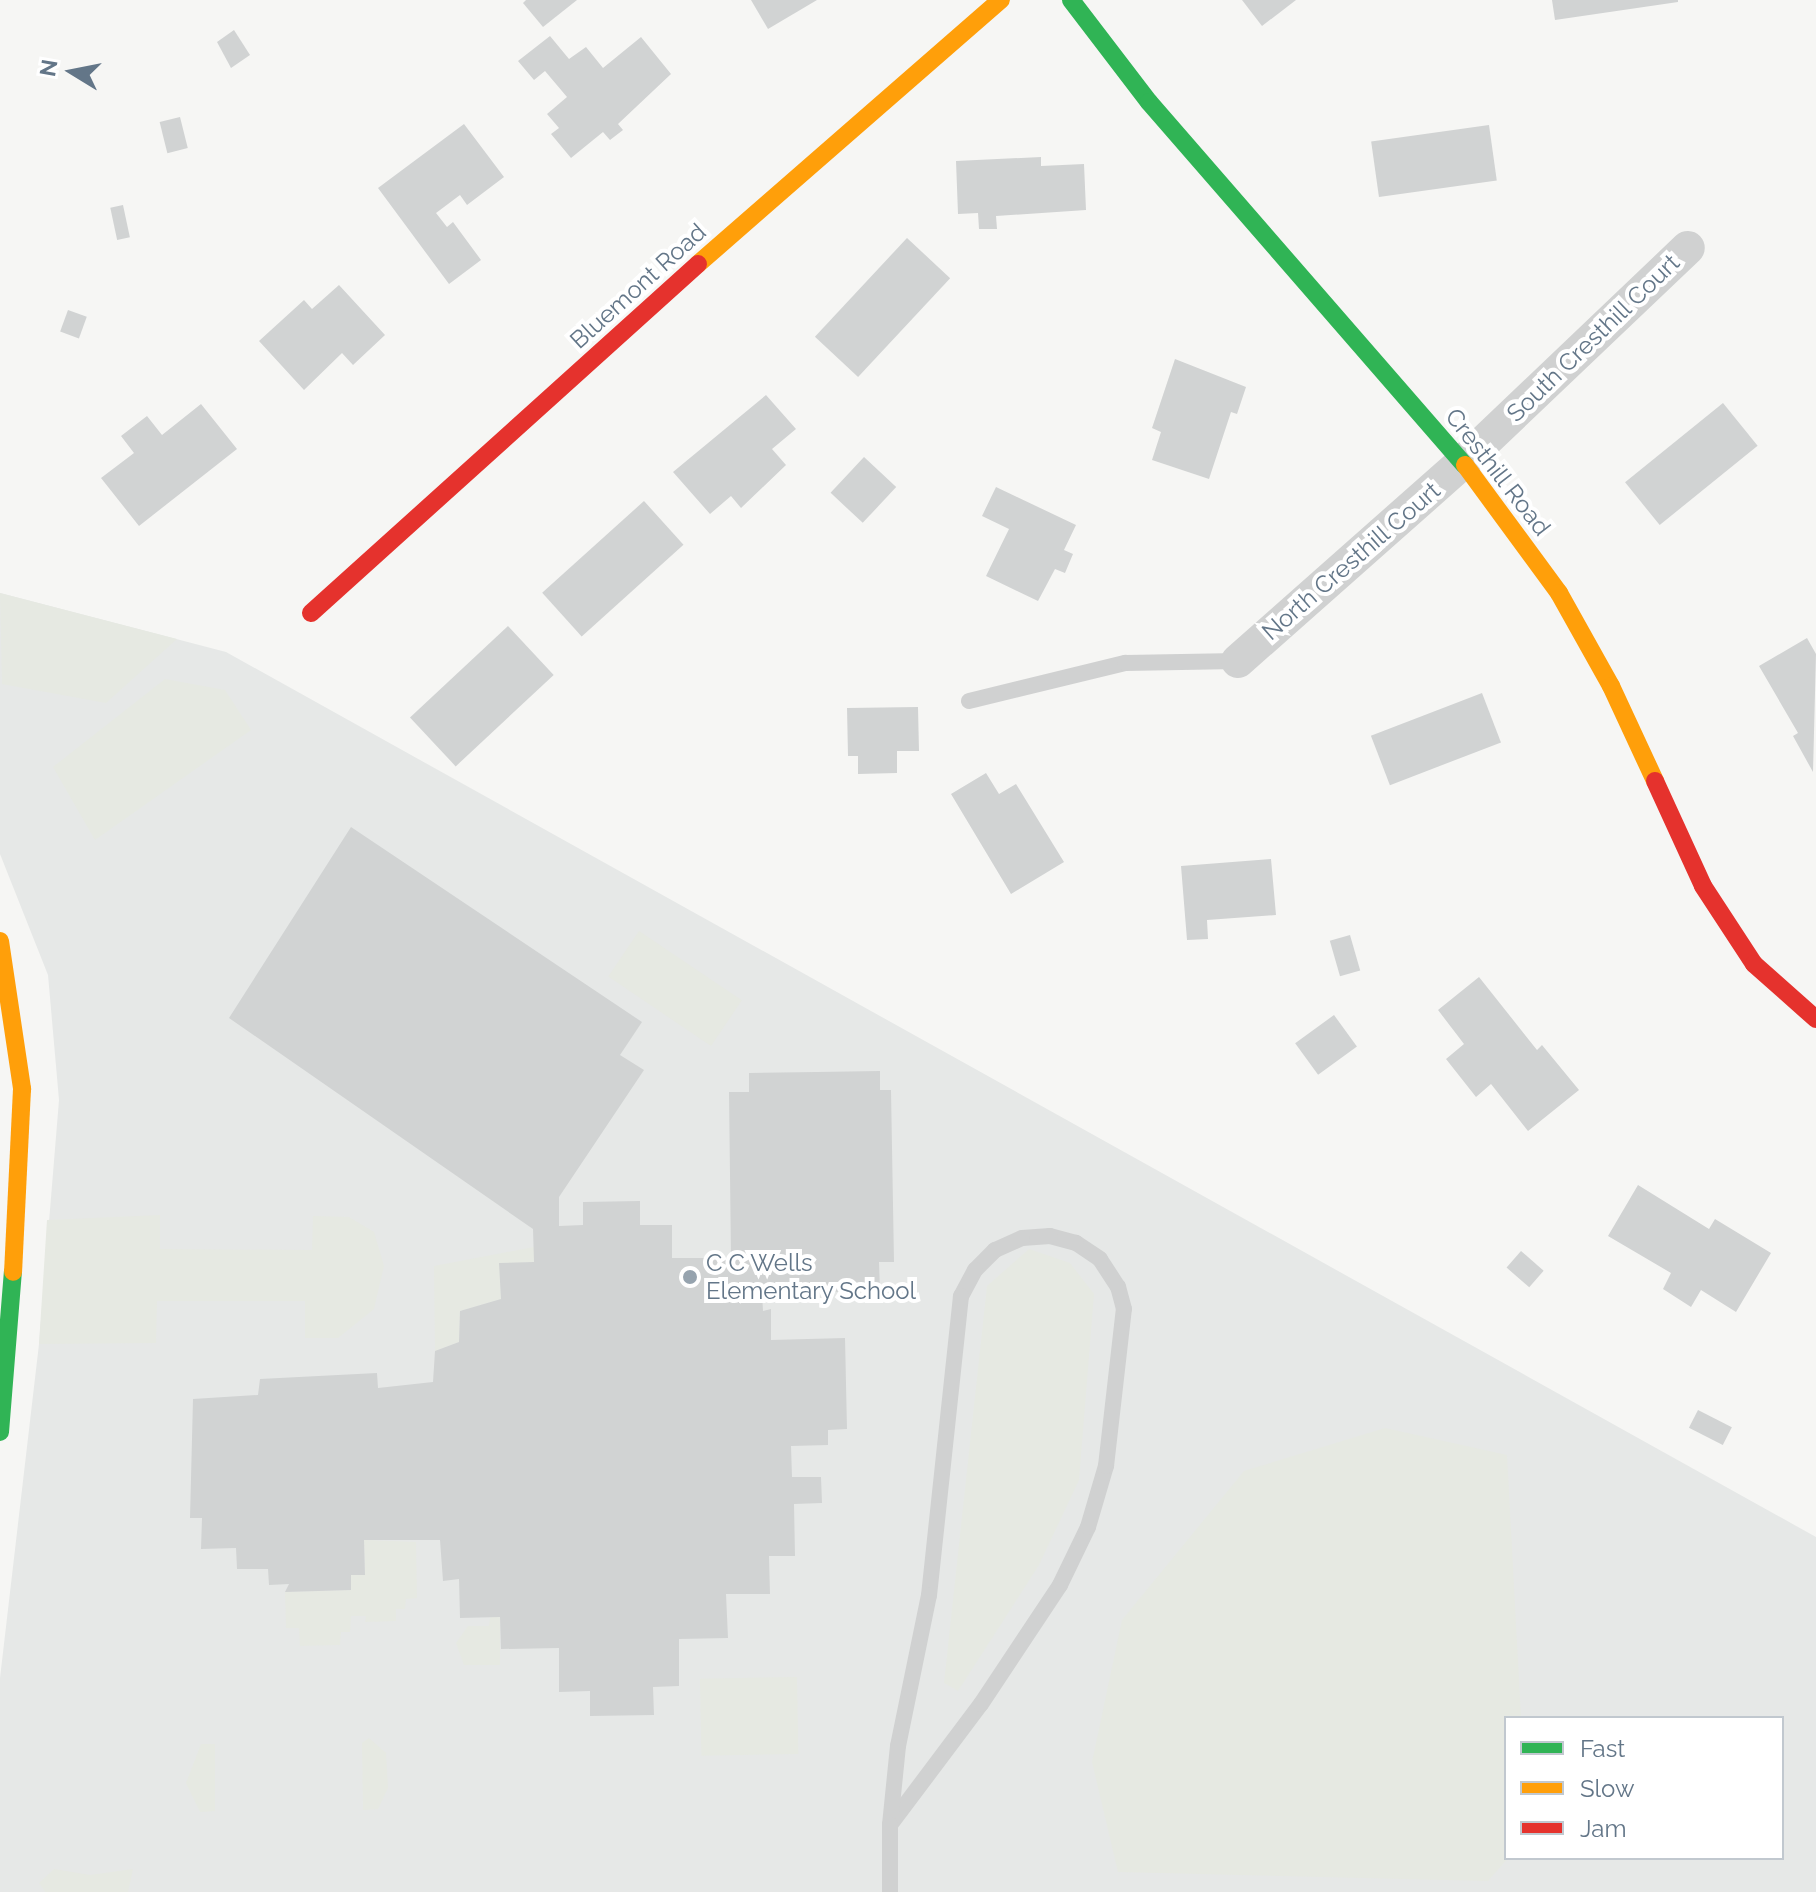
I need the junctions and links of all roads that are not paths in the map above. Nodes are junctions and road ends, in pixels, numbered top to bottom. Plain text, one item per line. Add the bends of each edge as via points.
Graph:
1 (1001, 0) edge
2 (1071, 0) edge
3 (1688, 248) dead end
4 (1464, 461) junction
5 (311, 613) dead end
6 (1238, 661) joint
7 (969, 701) dead end
8 (0, 941) edge
9 (1816, 1019) edge
10 (0, 1432) edge
11 (890, 1825) junction
12 (890, 1892) edge

1 - 5 street, Bluemont Road via 858,120
2 - 4 street, Cresthill Road via 1149,102
3 - 4 street, South Cresthill Court
4 - 6 street, North Cresthill Court
4 - 9 street, Cresthill Road via 1559,593 1611,686 1703,886 1754,964
6 - 7 lane via 1125,663
8 - 10 street via 22,1089 22,1163
11 - 11 lane via 898,1746 929,1595 961,1296 975,1270 995,1250 1036,1237 1076,1243 1100,1259 1118,1287 1124,1309 1106,1466 1088,1527 1060,1585 981,1704
11 - 12 lane

